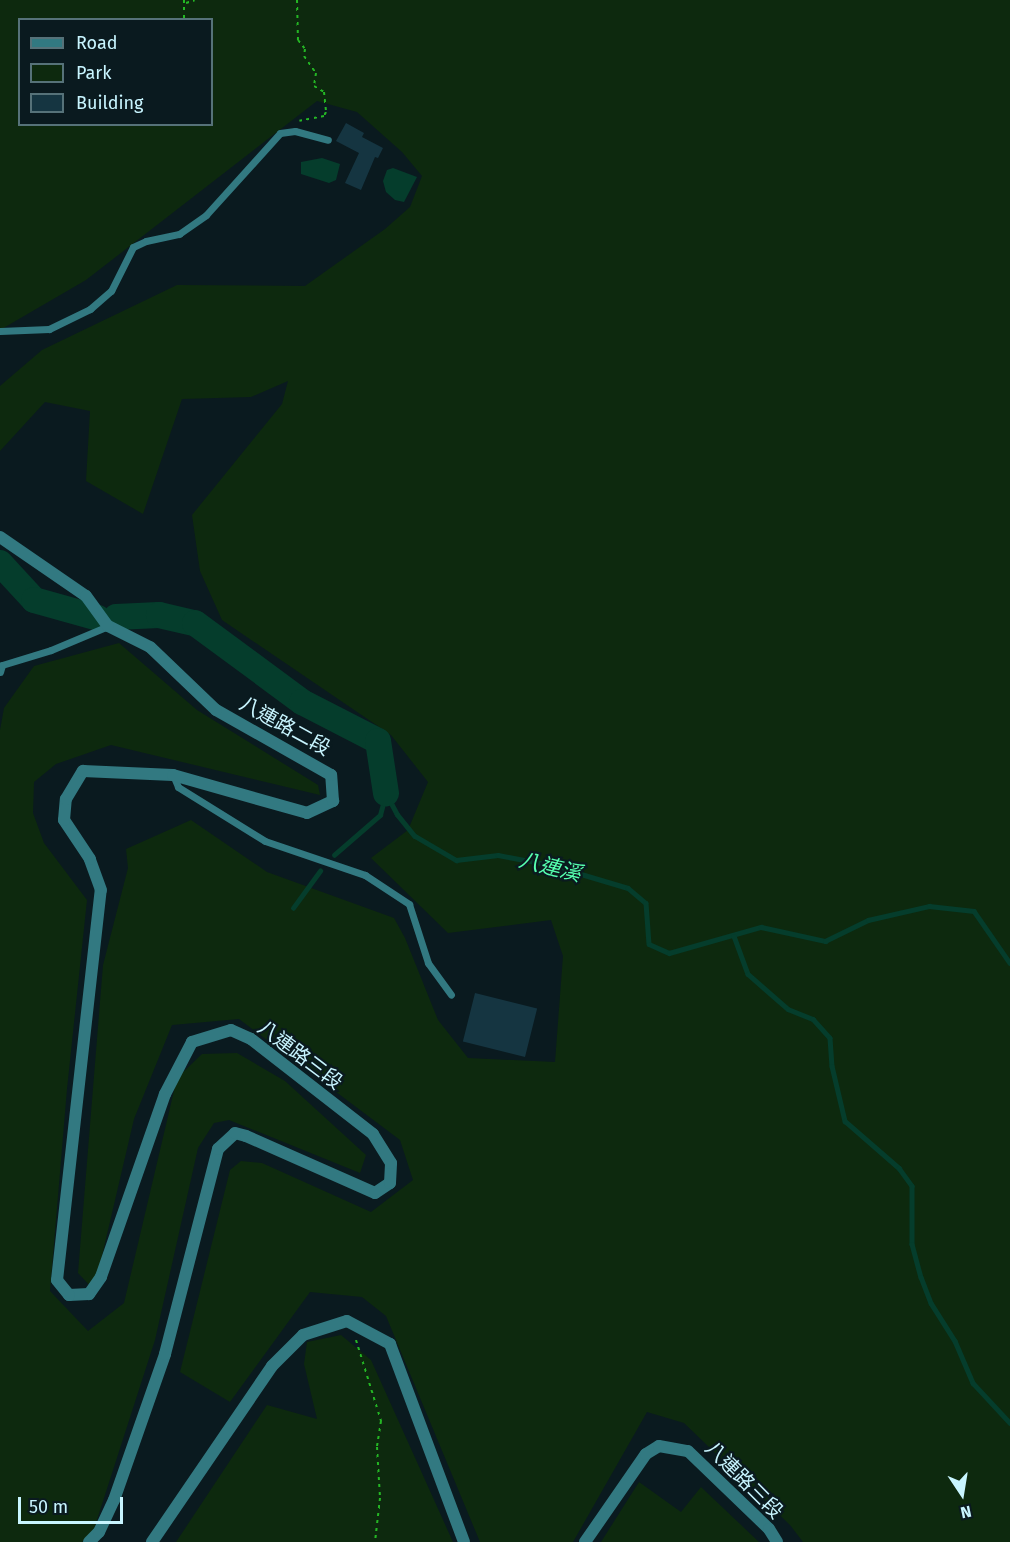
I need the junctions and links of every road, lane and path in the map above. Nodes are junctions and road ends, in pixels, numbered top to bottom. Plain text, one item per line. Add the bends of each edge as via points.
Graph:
1 (195, 0) edge
2 (297, 0) edge
3 (185, 2) edge
4 (184, 18) edge
5 (280, 133) junction
6 (328, 140) dead end
7 (0, 331) edge
8 (0, 537) edge
9 (108, 626) junction
10 (0, 672) edge
11 (83, 771) joint
12 (173, 775) junction
13 (451, 995) dead end
14 (351, 1323) junction
15 (89, 1542) edge
16 (152, 1542) edge
17 (375, 1542) edge
18 (464, 1542) edge
19 (585, 1542) edge
20 (777, 1542) edge

1 - 3 path
2 - 5 path via 297,40 316,73 314,86 324,92 327,112 294,122
3 - 4 path
5 - 6 lane via 295,131
5 - 7 lane via 206,215 179,234 133,247 111,291 90,309 49,329
8 - 9 street, 八連路二段 via 86,596
9 - 10 lane via 51,650 11,661 2,665
9 - 12 street, 八連路二段 via 150,647 216,710 331,775 333,801 307,813
11 - 12 street, 八連路二段
11 - 15 street, 八連路三段 via 66,799 64,820 90,859 101,890 57,1280 69,1296 89,1294 101,1277 165,1094 192,1042 231,1030 251,1039 373,1134 392,1163 390,1183 375,1193 246,1136 235,1133 218,1149 165,1354 114,1500 99,1532
12 - 13 lane via 178,787 265,841 365,875 409,904 428,963
14 - 16 street via 303,1335 272,1366
14 - 17 path via 381,1421
14 - 18 street via 390,1344
19 - 20 street, 八連路三段 via 646,1454 659,1446 688,1451 769,1529

